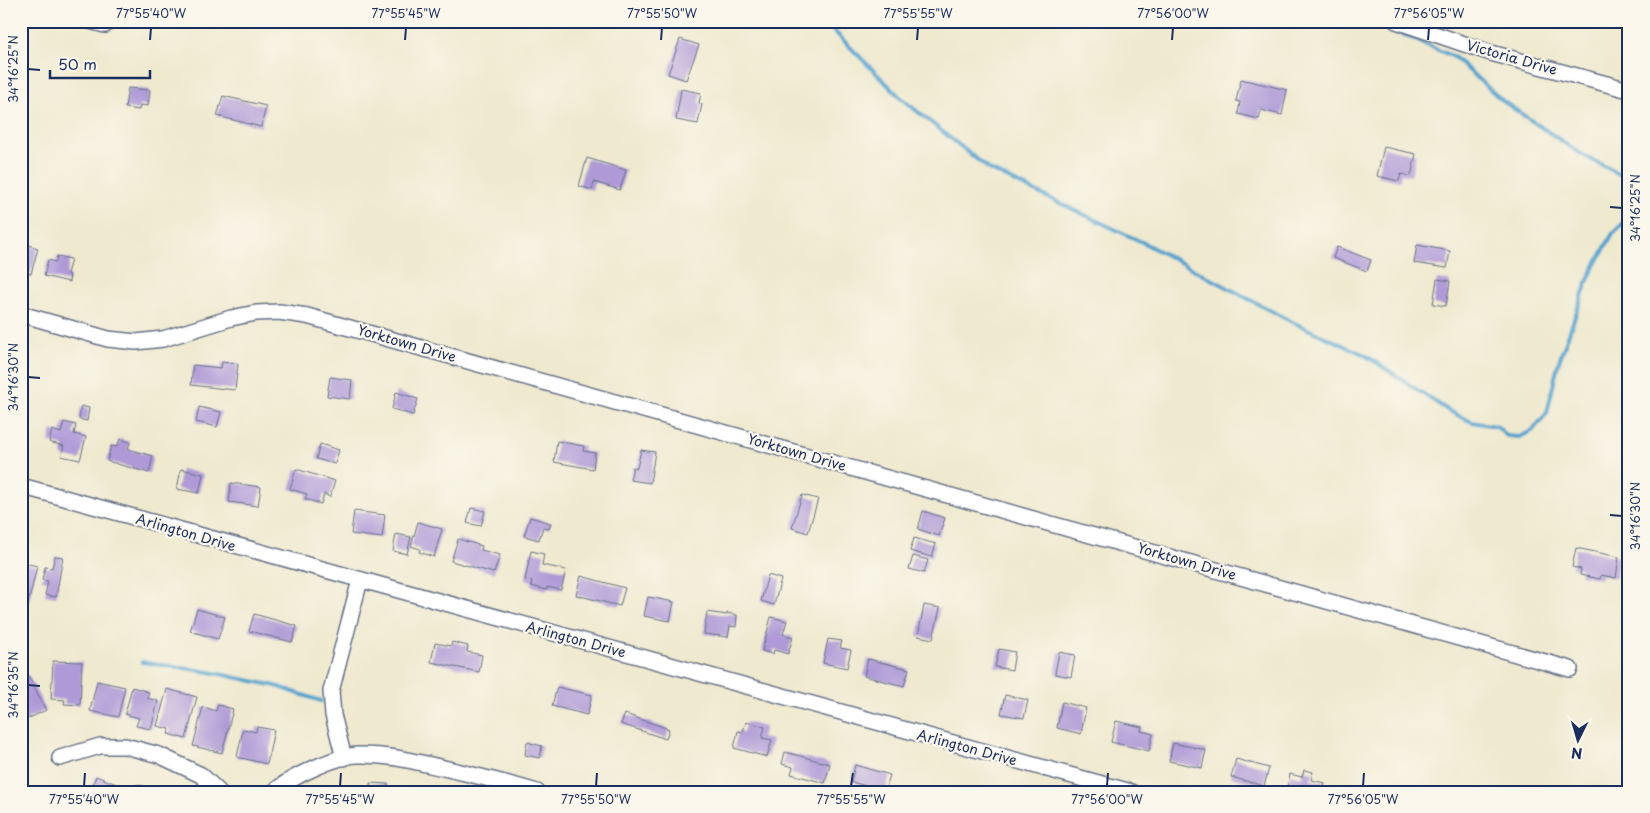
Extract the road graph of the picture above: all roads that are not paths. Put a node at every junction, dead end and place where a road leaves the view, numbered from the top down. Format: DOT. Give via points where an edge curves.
graph roads {
  1 [pos="1396,21"];
  2 [pos="1629,90"];
  3 [pos="21,314"];
  4 [pos="21,486"];
  5 [pos="360,580"];
  6 [pos="1570,669"];
  7 [pos="60,758"];
  8 [pos="344,758"];
  9 [pos="219,792"];
  10 [pos="274,792"];
  11 [pos="537,792"];
  12 [pos="1131,792"];
  1 -- 2 [label="street, Victoria Drive" via="1491,52"];
  3 -- 6 [label="street, Yorktown Drive" via="108,339 136,342 162,339 256,313 307,316"];
  4 -- 5 [label="street, Arlington Drive"];
  5 -- 8 [label="street" via="331,691 333,716"];
  5 -- 12 [label="street, Arlington Drive"];
  7 -- 9 [label="street" via="100,746 125,746 159,755 201,775"];
  8 -- 10 [label="street" via="322,764 281,785"];
  8 -- 11 [label="street" via="389,755"];
}
